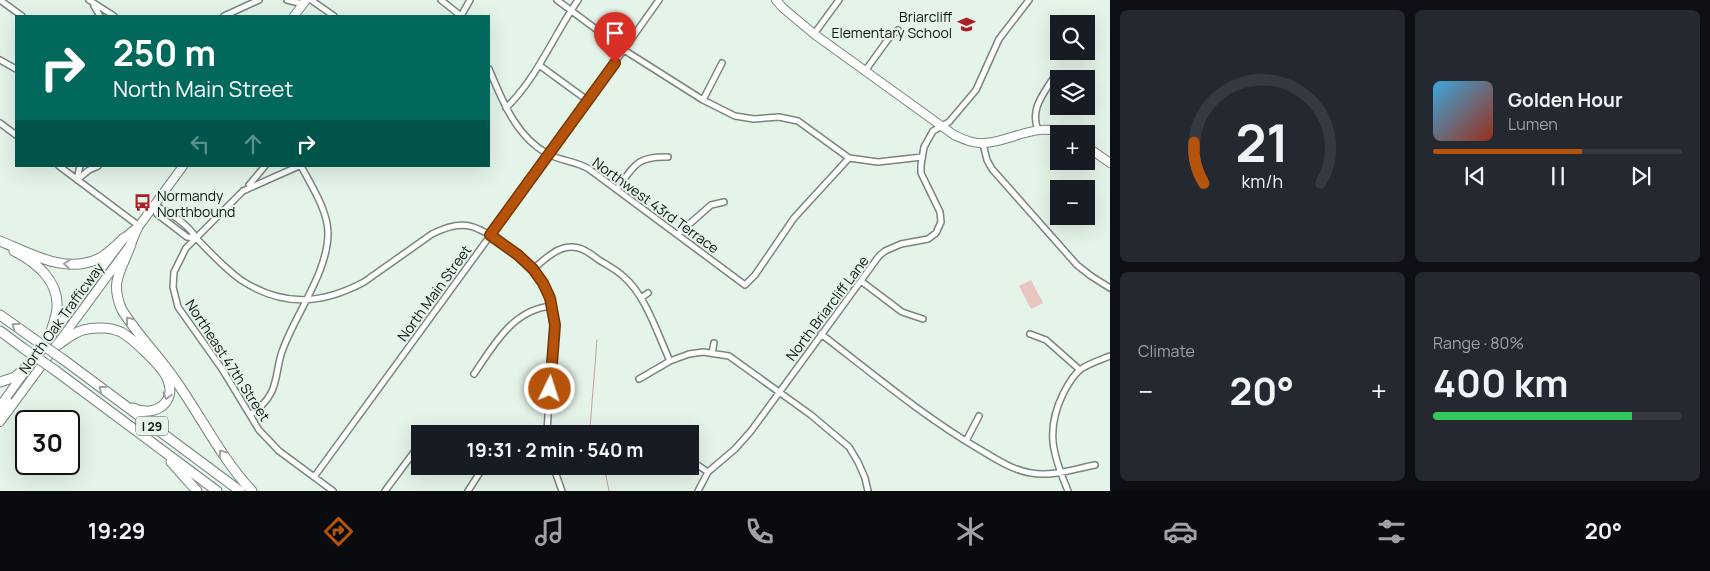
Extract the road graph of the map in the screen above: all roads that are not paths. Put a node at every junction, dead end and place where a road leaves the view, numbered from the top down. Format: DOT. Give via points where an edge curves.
graph roads {
  1 [pos="0,0"];
  2 [pos="286,0"];
  3 [pos="311,0"];
  4 [pos="440,0"];
  5 [pos="470,0"];
  6 [pos="557,0"];
  7 [pos="578,0"];
  8 [pos="659,0"];
  9 [pos="776,0"];
  10 [pos="839,0"];
  11 [pos="1029,0"];
  12 [pos="90,1"];
  13 [pos="255,1"];
  14 [pos="305,2"];
  15 [pos="571,10"];
  16 [pos="21,15"];
  17 [pos="99,15"];
  18 [pos="112,15"];
  19 [pos="226,15"];
  20 [pos="295,15"];
  21 [pos="333,15"];
  22 [pos="460,15"];
  23 [pos="462,15"];
  24 [pos="898,30"];
  25 [pos="814,34"];
  26 [pos="624,50"];
  27 [pos="0,60"];
  28 [pos="722,63"];
  29 [pos="539,65"];
  30 [pos="15,68"];
  31 [pos="490,71"];
  32 [pos="865,71"];
  33 [pos="1050,83"];
  34 [pos="587,100"];
  35 [pos="703,100"];
  36 [pos="506,108"];
  37 [pos="0,123"];
  38 [pos="942,126"];
  39 [pos="1038,130"];
  40 [pos="1050,131"];
  41 [pos="15,134"];
  42 [pos="983,144"];
  43 [pos="1095,152"];
  44 [pos="549,155"];
  45 [pos="668,157"];
  46 [pos="922,157"];
  47 [pos="849,158"];
  48 [pos="1110,163"];
  49 [pos="60,167"];
  50 [pos="80,167"];
  51 [pos="96,167"];
  52 [pos="182,167"];
  53 [pos="264,167"];
  54 [pos="298,167"];
  55 [pos="301,167"];
  56 [pos="87,172"];
  57 [pos="259,174"];
  58 [pos="77,180"];
  59 [pos="264,181"];
  60 [pos="248,188"];
  61 [pos="617,189"];
  62 [pos="724,202"];
  63 [pos="154,206"];
  64 [pos="139,226"];
  65 [pos="678,234"];
  66 [pos="490,235"];
  67 [pos="196,238"];
  68 [pos="0,240"];
  69 [pos="128,241"];
  70 [pos="0,245"];
  71 [pos="533,269"];
  72 [pos="861,281"];
  73 [pos="1110,288"];
  74 [pos="309,292"];
  75 [pos="648,293"];
  76 [pos="641,298"];
  77 [pos="314,300"];
  78 [pos="298,301"];
  79 [pos="305,301"];
  80 [pos="552,306"];
  81 [pos="302,307"];
  82 [pos="0,316"];
  83 [pos="923,319"];
  84 [pos="0,331"];
  85 [pos="821,334"];
  86 [pos="1030,334"];
  87 [pos="53,343"];
  88 [pos="714,343"];
  89 [pos="712,353"];
  90 [pos="1110,356"];
  91 [pos="670,360"];
  92 [pos="31,363"];
  93 [pos="1080,370"];
  94 [pos="474,374"];
  95 [pos="19,378"];
  96 [pos="639,379"];
  97 [pos="0,382"];
  98 [pos="779,392"];
  99 [pos="119,402"];
  100 [pos="0,406"];
  101 [pos="0,413"];
  102 [pos="250,415"];
  103 [pos="979,416"];
  104 [pos="0,422"];
  105 [pos="548,425"];
  106 [pos="966,441"];
  107 [pos="160,449"];
  108 [pos="411,456"];
  109 [pos="1095,465"];
  110 [pos="699,466"];
  111 [pos="708,472"];
  112 [pos="1060,472"];
  113 [pos="478,475"];
  114 [pos="556,475"];
  115 [pos="314,477"];
  116 [pos="197,491"];
  117 [pos="217,491"];
  118 [pos="240,491"];
  119 [pos="252,491"];
  120 [pos="334,491"];
  121 [pos="385,491"];
  122 [pos="468,491"];
  123 [pos="562,491"];
  124 [pos="698,491"];
  125 [pos="868,491"];
  126 [pos="1068,491"];
  1 -- 16 [label="street"];
  2 -- 14 [label="street"];
  3 -- 21 [label="street"];
  4 -- 22 [label="street"];
  5 -- 23 [label="street"];
  6 -- 15 [label="street"];
  7 -- 15 [label="street"];
  8 -- 26 [label="street, North Main Street"];
  9 -- 25 [label="main road"];
  10 -- 25 [label="street"];
  11 -- 38 [label="street, North Briarcliff Lane" via="1000,39 976,90"];
  12 -- 17 [label="street"];
  12 -- 18 [label="street"];
  13 -- 19 [label="street"];
  14 -- 20 [label="main road"];
  15 -- 26 [label="street"];
  15 -- 29 [label="street"];
  24 -- 32 [label="street"];
  25 -- 32 [label="main road"];
  26 -- 34 [label="street, North Main Street"];
  26 -- 35 [label="street"];
  27 -- 30 [label="street"];
  28 -- 35 [label="street"];
  29 -- 34 [label="street"];
  29 -- 36 [label="street"];
  31 -- 36 [label="street"];
  32 -- 38 [label="main road"];
  33 -- 39 [label="street" via="1036,105"];
  34 -- 44 [label="street, North Main Street"];
  35 -- 47 [label="street" via="735,116 798,121"];
  36 -- 44 [label="street" via="524,135"];
  37 -- 41 [label="street"];
  38 -- 42 [label="main road" via="954,135"];
  38 -- 46 [label="street, North Briarcliff Lane" via="933,131"];
  39 -- 40 [label="main road"];
  39 -- 42 [label="main road"];
  42 -- 73 [label="street" via="992,169 1077,265"];
  43 -- 48 [label="main road"];
  44 -- 61 [label="street, Northwest 43rd Terrace" via="583,165"];
  44 -- 66 [label="street, North Main Street"];
  45 -- 61 [label="street" via="638,162"];
  46 -- 47 [label="street" via="878,162"];
  46 -- 72 [label="street, North Briarcliff Lane" via="922,177 940,212 941,222 936,233 928,239 885,250"];
  47 -- 65 [label="street, Northwest 43rd Terrace" via="794,218 745,285"];
  49 -- 58 [label="street"];
  50 -- 56 [label="street"];
  50 -- 58 [label="street"];
  51 -- 56 [label="street"];
  52 -- 63 [label="main road, North Oak Trafficway"];
  53 -- 57 [label="street"];
  54 -- 59 [label="street"];
  55 -- 74 [label="street" via="320,200 328,230 325,258"];
  56 -- 58 [label="street"];
  57 -- 59 [label="street"];
  57 -- 60 [label="street"];
  58 -- 64 [label="street"];
  59 -- 60 [label="street"];
  60 -- 67 [label="street, Northeast 47th Street"];
  61 -- 65 [label="street, Northwest 43rd Terrace"];
  62 -- 65 [label="street" via="711,205"];
  63 -- 64 [label="main road, North Oak Trafficway"];
  63 -- 67 [label="street" via="157,214 187,237"];
  64 -- 69 [label="main road, North Oak Trafficway"];
  66 -- 71 [label="street"];
  66 -- 77 [label="street" via="471,226 444,228 364,282"];
  66 -- 115 [label="street, North Main Street"];
  67 -- 78 [label="street" via="240,280 269,294"];
  67 -- 102 [label="street, Northeast 47th Street" via="186,248 174,272 173,287 178,308"];
  69 -- 68 [label="highway, one-way" via="101,258 70,265 55,263"];
  69 -- 87 [label="main road, North Oak Trafficway"];
  119 -- 69 [label="highway, one-way" via="238,476 177,383 122,310 116,283"];
  70 -- 87 [label="highway" via="39,268 53,286 57,309"];
  71 -- 76 [label="street" via="556,251 566,247 580,248 624,277"];
  71 -- 80 [label="street" via="547,290"];
  72 -- 83 [label="street" via="902,312"];
  72 -- 85 [label="street, North Briarcliff Lane"];
  74 -- 77 [label="street"];
  74 -- 79 [label="street"];
  75 -- 76 [label="street"];
  76 -- 91 [label="street"];
  77 -- 79 [label="street"];
  78 -- 79 [label="street"];
  78 -- 81 [label="street"];
  79 -- 81 [label="street"];
  80 -- 94 [label="street" via="519,317"];
  80 -- 105 [label="street" via="555,325"];
  81 -- 102 [label="street" via="282,351 272,392"];
  99 -- 82 [label="highway, I 29, one-way, bridge"];
  84 -- 107 [label="highway, I 29, bridge"];
  85 -- 98 [label="street, North Briarcliff Lane"];
  85 -- 106 [label="street"];
  86 -- 93 [label="street" via="1046,340"];
  87 -- 92 [label="main road, North Oak Trafficway"];
  87 -- 99 [label="highway, one-way" via="81,331 111,329 121,332 142,349 167,379 166,402 154,412"];
  87 -- 104 [label="main road, North Oak Trafficway"];
  88 -- 89 [label="street"];
  89 -- 91 [label="street" via="689,354"];
  89 -- 98 [label="street" via="729,356"];
  90 -- 93 [label="street"];
  91 -- 96 [label="street"];
  92 -- 95 [label="main road, North Oak Trafficway"];
  92 -- 97 [label="highway" via="15,377"];
  93 -- 112 [label="street" via="1068,384 1054,420 1054,450"];
  95 -- 100 [label="main road, North Oak Trafficway"];
  95 -- 101 [label="main road" via="16,391"];
  98 -- 111 [label="street, North Briarcliff Lane" via="744,440"];
  98 -- 125 [label="street" via="849,447"];
  99 -- 118 [label="highway, I 29"];
  102 -- 115 [label="street, Northeast 47th Street" via="271,444"];
  103 -- 106 [label="street"];
  106 -- 112 [label="street" via="1015,469 1038,474"];
  107 -- 116 [label="highway"];
  107 -- 117 [label="highway, I 29"];
  108 -- 121 [label="street"];
  109 -- 112 [label="street"];
  110 -- 111 [label="street"];
  111 -- 124 [label="street, North Briarcliff Lane"];
  112 -- 126 [label="street"];
  113 -- 122 [label="street"];
  114 -- 123 [label="street"];
  115 -- 120 [label="street, Northeast 47th Street"];
}
